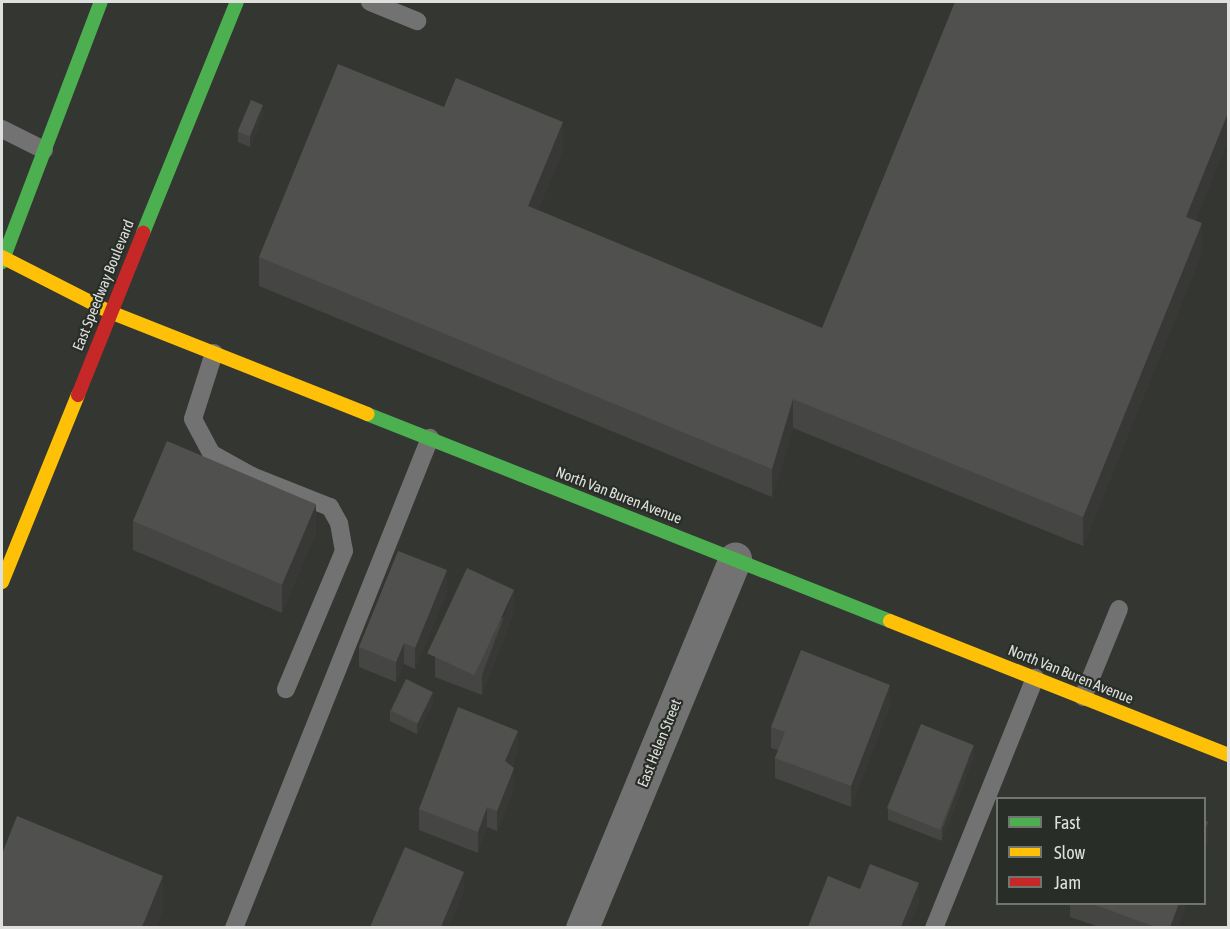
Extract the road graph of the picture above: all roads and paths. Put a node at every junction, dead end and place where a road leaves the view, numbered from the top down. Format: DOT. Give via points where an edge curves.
graph roads {
  1 [pos="101,2"];
  2 [pos="237,2"];
  3 [pos="370,2"];
  4 [pos="417,21"];
  5 [pos="2,129"];
  6 [pos="44,150"];
  7 [pos="2,259"];
  8 [pos="110,312"];
  9 [pos="214,353"];
  10 [pos="430,438"];
  11 [pos="735,558"];
  12 [pos="2,582"];
  13 [pos="1119,609"];
  14 [pos="1035,678"];
  15 [pos="286,689"];
  16 [pos="1083,697"];
  17 [pos="1228,755"];
  18 [pos="234,927"];
  19 [pos="582,927"];
  20 [pos="934,927"];
  1 -- 6 [label="street"];
  2 -- 8 [label="street, East Speedway Boulevard"];
  3 -- 4 [label="lane"];
  5 -- 6 [label="lane"];
  6 -- 7 [label="street"];
  7 -- 8 [label="street, North Van Buren Avenue"];
  8 -- 9 [label="street, North Van Buren Avenue"];
  8 -- 12 [label="street, East Speedway Boulevard"];
  9 -- 10 [label="street, North Van Buren Avenue"];
  9 -- 15 [label="lane" via="193,419 212,454 252,476 330,507 339,523 344,551"];
  10 -- 11 [label="street, North Van Buren Avenue"];
  10 -- 18 [label="lane"];
  11 -- 14 [label="street, North Van Buren Avenue"];
  11 -- 19 [label="street, East Helen Street"];
  13 -- 16 [label="lane"];
  14 -- 16 [label="street, North Van Buren Avenue"];
  14 -- 20 [label="lane"];
  16 -- 17 [label="street, North Van Buren Avenue"];
}
